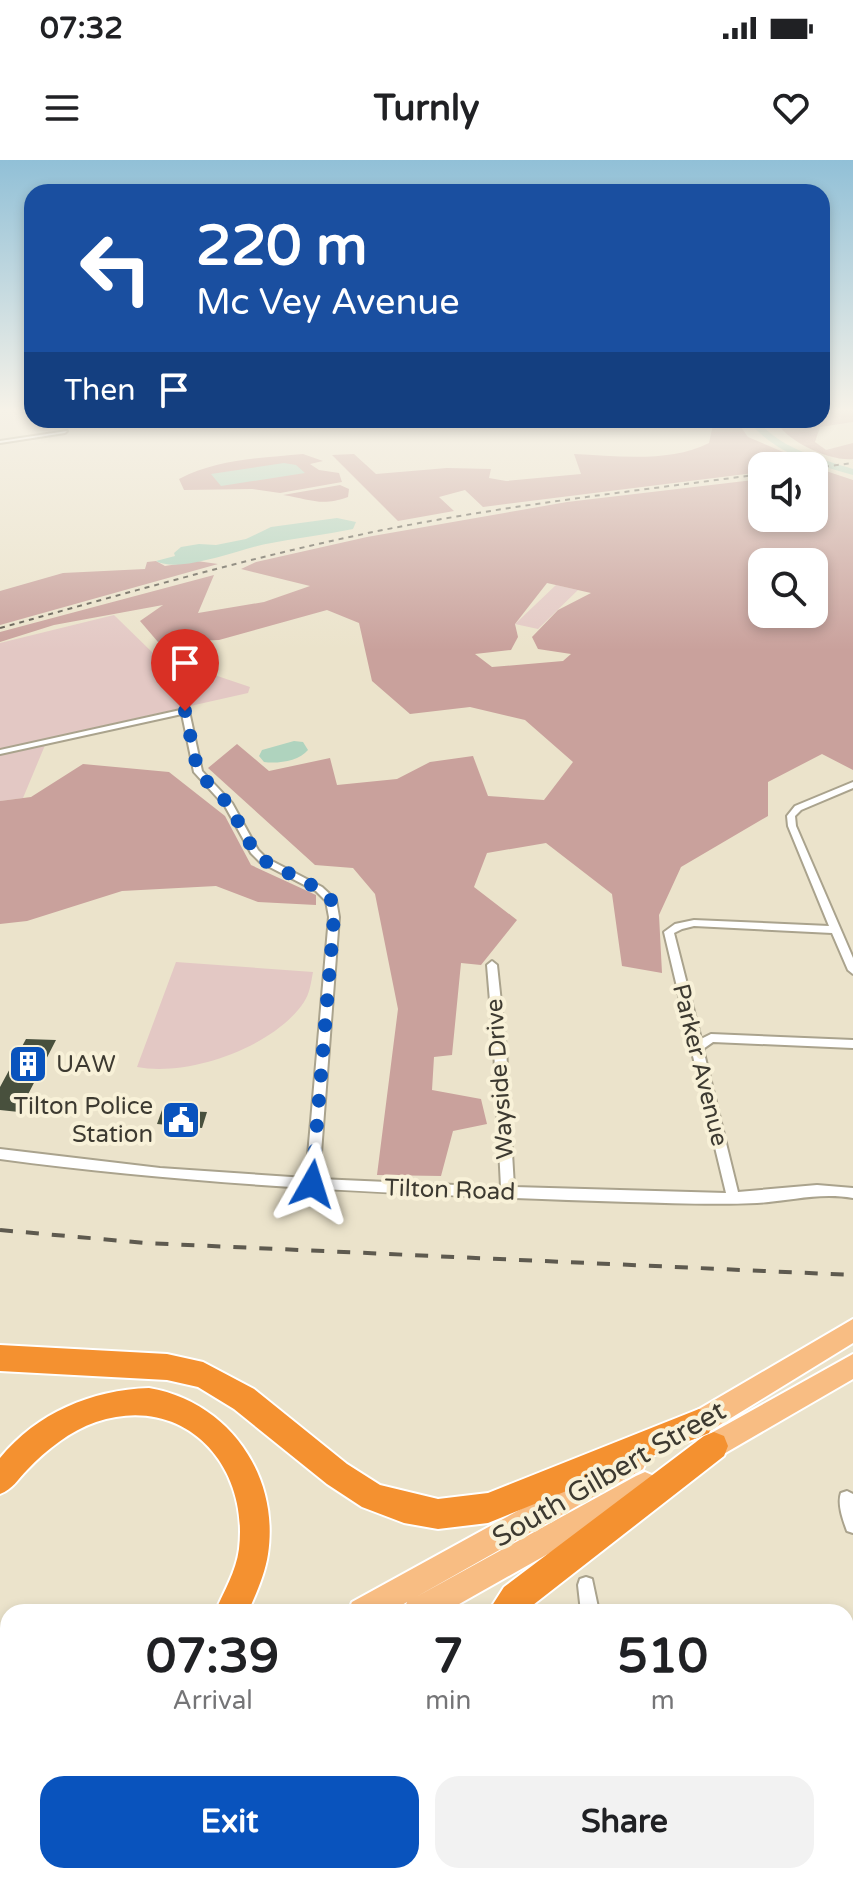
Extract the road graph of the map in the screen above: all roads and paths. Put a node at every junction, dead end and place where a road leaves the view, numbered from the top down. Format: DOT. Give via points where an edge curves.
graph roads {
  1 [pos="0,752"];
  2 [pos="853,785"];
  3 [pos="837,930"];
  4 [pos="492,965"];
  5 [pos="853,970"];
  6 [pos="853,1044"];
  7 [pos="695,1049"];
  8 [pos="0,1154"];
  9 [pos="312,1184"];
  10 [pos="508,1192"];
  11 [pos="853,1193"];
  12 [pos="733,1197"];
  13 [pos="853,1330"];
  14 [pos="0,1358"];
  15 [pos="853,1366"];
  16 [pos="706,1434"];
  17 [pos="0,1480"];
  18 [pos="847,1499"];
  19 [pos="853,1525"];
  20 [pos="586,1585"];
  21 [pos="234,1604"];
  22 [pos="377,1604"];
  23 [pos="430,1604"];
  24 [pos="510,1604"];
  25 [pos="589,1604"];
  1 -- 9 [label="street" via="185,711 198,772 229,805 254,851 331,900 334,917"];
  2 -- 3 [label="street" via="798,808 791,816"];
  3 -- 5 [label="street"];
  3 -- 7 [label="street, Parker Avenue" via="694,923 669,932"];
  4 -- 10 [label="street, Wayside Drive"];
  6 -- 7 [label="street" via="711,1038"];
  7 -- 12 [label="street, Parker Avenue"];
  8 -- 9 [label="street, Tilton Road"];
  9 -- 10 [label="street, Tilton Road"];
  10 -- 12 [label="street, Tilton Road"];
  11 -- 12 [label="street, Tilton Road" via="837,1189"];
  13 -- 16 [label="main road, South Gilbert Street"];
  14 -- 16 [label="highway" via="167,1367 203,1375 244,1399 372,1497 438,1514 488,1508"];
  15 -- 16 [label="main road, South Gilbert Street"];
  16 -- 22 [label="main road, South Gilbert Street"];
  16 -- 23 [label="main road, South Gilbert Street"];
  16 -- 24 [label="highway"];
  17 -- 21 [label="highway" via="51,1428 93,1409 135,1401 176,1406 212,1428 237,1460 251,1497 255,1546"];
  18 -- 19 [label="street"];
  20 -- 25 [label="street"];
}
